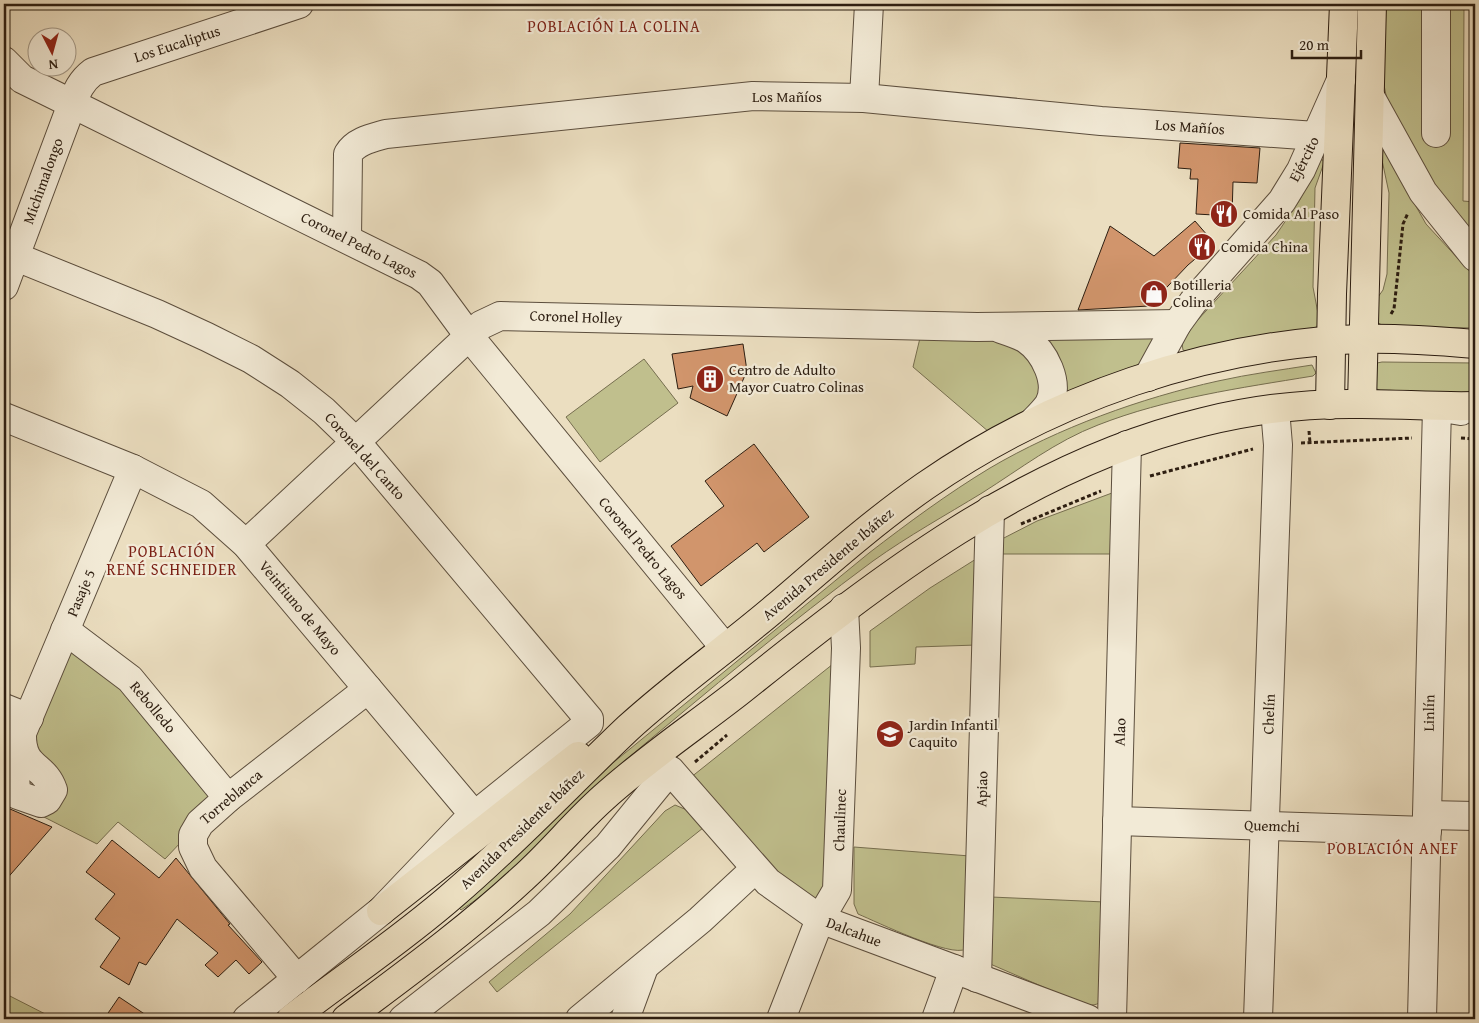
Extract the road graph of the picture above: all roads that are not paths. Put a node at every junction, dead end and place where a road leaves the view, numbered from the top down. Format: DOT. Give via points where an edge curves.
graph roads {
  1 [pos="299,4"];
  2 [pos="869,4"];
  3 [pos="1344,4"];
  4 [pos="1372,4"];
  5 [pos="1436,4"];
  6 [pos="4,63"];
  7 [pos="1342,78"];
  8 [pos="864,98"];
  9 [pos="1371,98"];
  10 [pos="72,104"];
  11 [pos="1436,133"];
  12 [pos="1316,136"];
  13 [pos="347,238"];
  14 [pos="9,255"];
  15 [pos="1475,256"];
  16 [pos="4,286"];
  17 [pos="1177,324"];
  18 [pos="995,327"];
  19 [pos="469,336"];
  20 [pos="1364,339"];
  21 [pos="1331,341"];
  22 [pos="1475,344"];
  23 [pos="1148,377"];
  24 [pos="1362,404"];
  25 [pos="1330,405"];
  26 [pos="1475,406"];
  27 [pos="1437,407"];
  28 [pos="1275,409"];
  29 [pos="1475,414"];
  30 [pos="4,417"];
  31 [pos="1034,421"];
  32 [pos="357,443"];
  33 [pos="1127,446"];
  34 [pos="133,469"];
  35 [pos="990,510"];
  36 [pos="246,544"];
  37 [pos="844,608"];
  38 [pos="65,630"];
  39 [pos="725,648"];
  40 [pos="368,688"];
  41 [pos="4,708"];
  42 [pos="29,718"];
  43 [pos="703,719"];
  44 [pos="634,723"];
  45 [pos="22,746"];
  46 [pos="670,770"];
  47 [pos="228,798"];
  48 [pos="474,815"];
  49 [pos="1475,816"];
  50 [pos="1117,821"];
  51 [pos="1427,823"];
  52 [pos="1265,826"];
  53 [pos="755,869"];
  54 [pos="381,911"];
  55 [pos="820,919"];
  56 [pos="644,968"];
  57 [pos="966,974"];
  58 [pos="297,979"];
  59 [pos="247,1019"];
  60 [pos="291,1019"];
  61 [pos="346,1019"];
  62 [pos="403,1019"];
  63 [pos="580,1019"];
  64 [pos="625,1019"];
  65 [pos="781,1019"];
  66 [pos="936,1019"];
  67 [pos="1088,1019"];
  68 [pos="1112,1019"];
  69 [pos="1258,1019"];
  70 [pos="1422,1019"];
  1 -- 10 [label="street, Los Eucaliptus" via="93,72 80,84"];
  2 -- 8 [label="street"];
  3 -- 7 [label="main road, Ejército"];
  4 -- 9 [label="main road"];
  5 -- 11 [label="street"];
  6 -- 10 [label="street, Coronel Pedro Lagos" via="22,79"];
  7 -- 12 [label="street, Ejército"];
  7 -- 21 [label="main road, Ejército"];
  8 -- 12 [label="street, Los Mañíos" via="1101,121"];
  8 -- 13 [label="street, Los Mañíos" via="754,96 372,138 352,147 348,154"];
  9 -- 15 [label="street" via="1423,192"];
  9 -- 20 [label="main road"];
  10 -- 13 [label="street, Coronel Pedro Lagos"];
  10 -- 14 [label="street, Michimalongo"];
  12 -- 17 [label="street, Ejército" via="1282,201"];
  13 -- 19 [label="street, Coronel Pedro Lagos" via="430,283"];
  14 -- 16 [label="street, Michimalongo"];
  14 -- 32 [label="street, Coronel del Canto" via="157,314 251,359 290,384"];
  17 -- 18 [label="street, Coronel Holley"];
  17 -- 23 [label="street, Ejército"];
  18 -- 19 [label="street, Coronel Holley" via="516,315 490,320"];
  18 -- 31 [label="street, Coronel Holley" via="1027,340 1041,354 1051,373 1054,390 1049,403"];
  19 -- 32 [label="street, Coronel Holley"];
  19 -- 39 [label="street, Coronel Pedro Lagos"];
  20 -- 21 [label="main road, Avenida Presidente Ibáñez"];
  20 -- 22 [label="main road, Avenida Presidente Ibáñez"];
  20 -- 24 [label="main road"];
  21 -- 23 [label="main road, Avenida Presidente Ibáñez" via="1250,352"];
  21 -- 25 [label="main road, Ejército"];
  23 -- 31 [label="main road, Avenida Presidente Ibáñez"];
  24 -- 25 [label="main road"];
  24 -- 27 [label="main road"];
  25 -- 28 [label="main road"];
  26 -- 27 [label="main road"];
  27 -- 29 [label="street"];
  27 -- 51 [label="street, Linlín"];
  28 -- 33 [label="main road" via="1204,422"];
  28 -- 52 [label="street, Chelín" via="1278,445"];
  30 -- 34 [label="street, Veintiuno de Mayo"];
  31 -- 39 [label="main road, Avenida Presidente Ibáñez" via="927,485 877,521"];
  32 -- 36 [label="street, Coronel Holley"];
  32 -- 48 [label="street, Coronel del Canto" via="590,721"];
  33 -- 35 [label="main road" via="1052,477"];
  33 -- 50 [label="street, Alao"];
  34 -- 36 [label="street, Veintiuno de Mayo" via="201,504"];
  34 -- 38 [label="street, Pasaje 5"];
  35 -- 37 [label="main road" via="914,558"];
  35 -- 57 [label="street, Apiao"];
  36 -- 40 [label="street, Veintiuno de Mayo"];
  37 -- 43 [label="main road"];
  37 -- 55 [label="street, Chaulinec" via="846,648 838,878 834,895"];
  38 -- 42 [label="street, Pasaje 5"];
  38 -- 47 [label="street, Rebolledo" via="130,678"];
  39 -- 44 [label="main road, Avenida Presidente Ibáñez"];
  40 -- 47 [label="street, Torreblanca"];
  40 -- 48 [label="street, Veintiuno de Mayo"];
  41 -- 42 [label="street"];
  42 -- 45 [label="street, Pasaje 5" via="22,733"];
  43 -- 46 [label="main road"];
  43 -- 61 [label="main road" via="633,771 511,889"];
  44 -- 54 [label="main road" via="554,772"];
  44 -- 60 [label="main road, Avenida Presidente Ibáñez" via="452,896"];
  46 -- 53 [label="street, Dalcahue"];
  46 -- 62 [label="street" via="608,846 539,913"];
  47 -- 58 [label="street, Torreblanca" via="196,828 193,847 196,858"];
  48 -- 54 [label="street"];
  49 -- 51 [label="street, Quemchi"];
  50 -- 52 [label="street, Quemchi"];
  50 -- 68 [label="street, Alao"];
  51 -- 52 [label="street, Quemchi"];
  51 -- 70 [label="street, Linlín"];
  52 -- 69 [label="street, Chelín"];
  53 -- 55 [label="street, Dalcahue"];
  53 -- 56 [label="street"];
  54 -- 58 [label="street"];
  55 -- 57 [label="street, Dalcahue"];
  55 -- 65 [label="street, Chaulinec"];
  56 -- 63 [label="street"];
  56 -- 64 [label="street"];
  57 -- 66 [label="street, Apiao"];
  57 -- 67 [label="street, Dalcahue"];
  58 -- 59 [label="street"];
}
